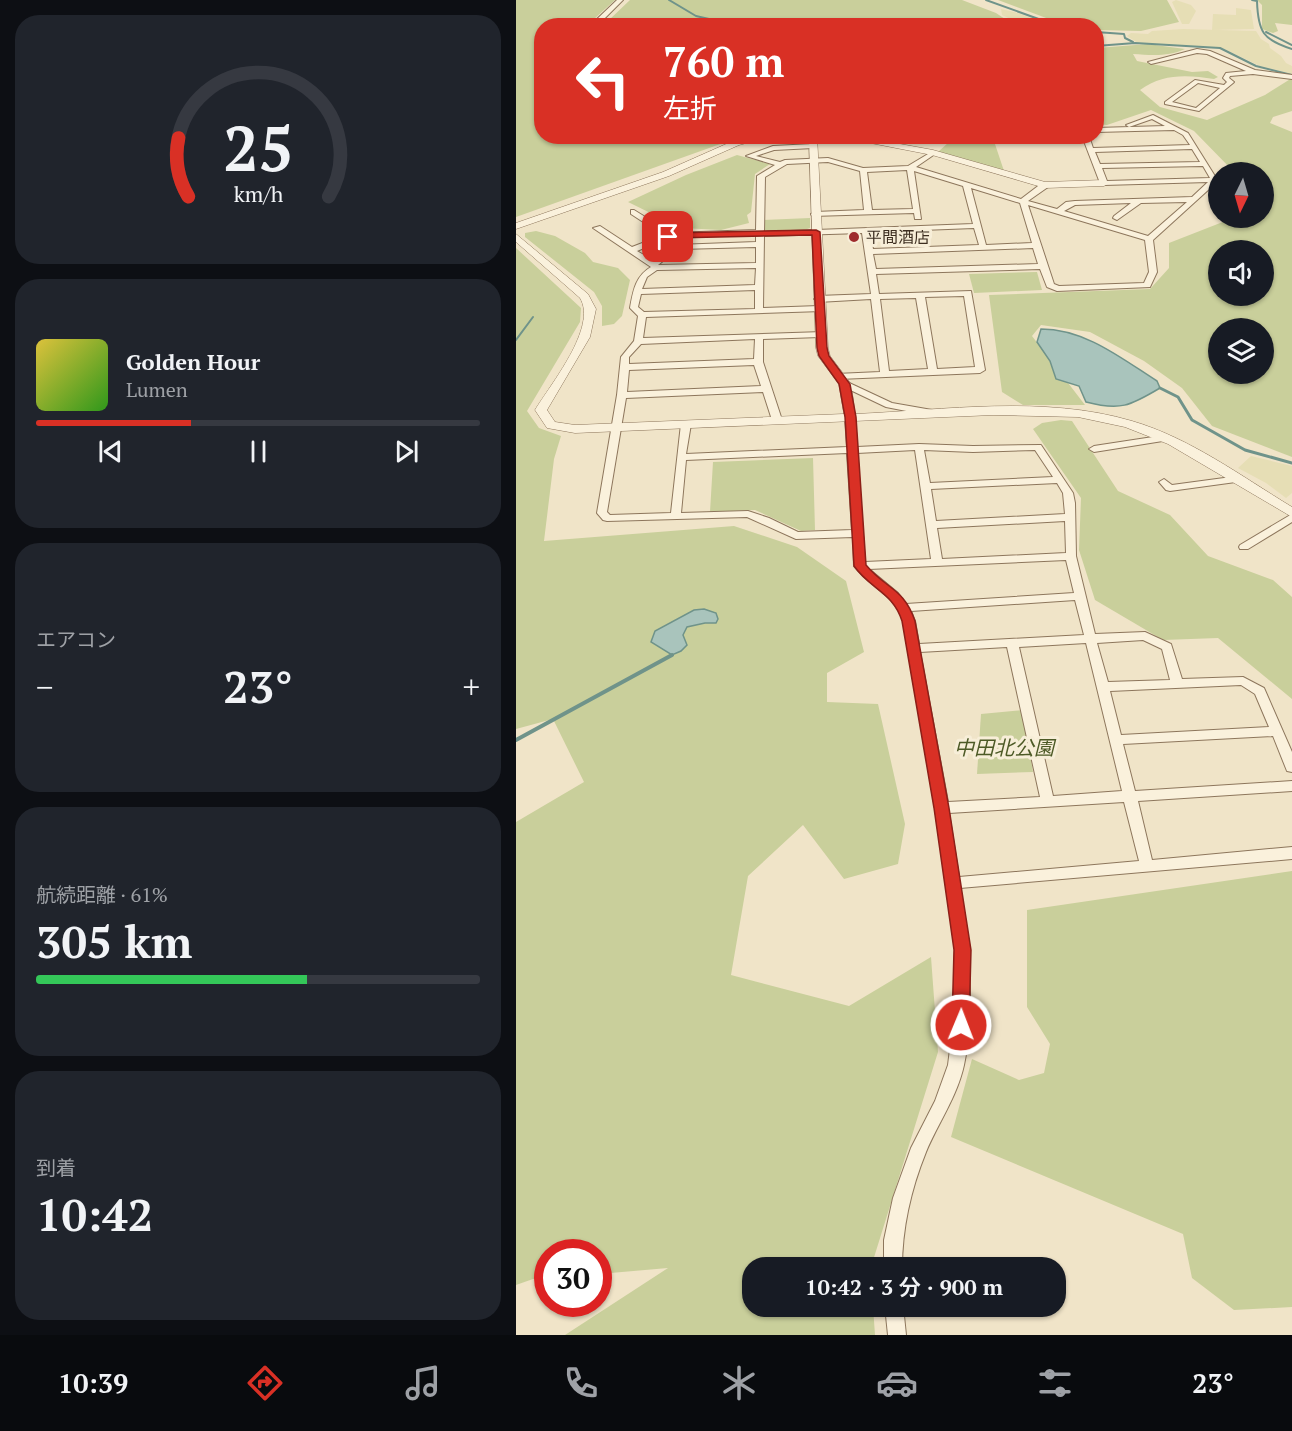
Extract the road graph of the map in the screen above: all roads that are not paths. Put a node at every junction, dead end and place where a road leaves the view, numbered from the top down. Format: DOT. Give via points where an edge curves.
graph roads {
  1 [pos="620,0"];
  2 [pos="600,18"];
  3 [pos="1152,62"];
  4 [pos="1254,72"];
  5 [pos="1292,77"];
  6 [pos="1226,87"];
  7 [pos="1104,130"];
  8 [pos="734,144"];
  9 [pos="796,144"];
  10 [pos="813,144"];
  11 [pos="883,144"];
  12 [pos="1088,144"];
  13 [pos="1194,147"];
  14 [pos="1090,150"];
  15 [pos="933,153"];
  16 [pos="850,154"];
  17 [pos="885,159"];
  18 [pos="812,161"];
  19 [pos="779,164"];
  20 [pos="841,164"];
  21 [pos="1205,164"];
  22 [pos="1097,166"];
  23 [pos="910,168"];
  24 [pos="888,169"];
  25 [pos="1208,169"];
  26 [pos="863,170"];
  27 [pos="1208,180"];
  28 [pos="1104,183"];
  29 [pos="966,185"];
  30 [pos="1045,185"];
  31 [pos="1208,187"];
  32 [pos="1195,199"];
  33 [pos="1023,201"];
  34 [pos="1139,201"];
  35 [pos="917,211"];
  36 [pos="633,212"];
  37 [pos="868,212"];
  38 [pos="1058,212"];
  39 [pos="815,214"];
  40 [pos="1117,218"];
  41 [pos="516,226"];
  42 [pos="977,226"];
  43 [pos="597,228"];
  44 [pos="919,228"];
  45 [pos="866,231"];
  46 [pos="816,232"];
  47 [pos="669,236"];
  48 [pos="516,237"];
  49 [pos="760,237"];
  50 [pos="1149,239"];
  51 [pos="1037,245"];
  52 [pos="982,247"];
  53 [pos="630,251"];
  54 [pos="869,252"];
  55 [pos="759,264"];
  56 [pos="1043,266"];
  57 [pos="654,267"];
  58 [pos="872,272"];
  59 [pos="758,287"];
  60 [pos="637,292"];
  61 [pos="920,295"];
  62 [pos="875,297"];
  63 [pos="818,304"];
  64 [pos="759,311"];
  65 [pos="642,315"];
  66 [pos="820,334"];
  67 [pos="759,337"];
  68 [pos="638,341"];
  69 [pos="758,362"];
  70 [pos="625,367"];
  71 [pos="933,371"];
  72 [pos="885,373"];
  73 [pos="842,380"];
  74 [pos="768,389"];
  75 [pos="622,395"];
  76 [pos="942,414"];
  77 [pos="850,417"];
  78 [pos="777,420"];
  79 [pos="686,424"];
  80 [pos="617,427"];
  81 [pos="1166,438"];
  82 [pos="919,447"];
  83 [pos="851,449"];
  84 [pos="1094,449"];
  85 [pos="681,458"];
  86 [pos="1239,479"];
  87 [pos="1060,480"];
  88 [pos="1164,482"];
  89 [pos="926,486"];
  90 [pos="676,515"];
  91 [pos="1292,515"];
  92 [pos="1070,517"];
  93 [pos="931,525"];
  94 [pos="857,533"];
  95 [pos="1244,547"];
  96 [pos="1071,556"];
  97 [pos="937,562"];
  98 [pos="860,566"];
  99 [pos="1080,596"];
  100 [pos="904,608"];
  101 [pos="1090,640"];
  102 [pos="1012,644"];
  103 [pos="913,648"];
  104 [pos="1177,682"];
  105 [pos="1103,687"];
  106 [pos="1277,731"];
  107 [pos="1117,740"];
  108 [pos="1292,767"];
  109 [pos="1292,786"];
  110 [pos="1131,796"];
  111 [pos="1048,801"];
  112 [pos="942,808"];
  113 [pos="1292,853"];
  114 [pos="1147,866"];
  115 [pos="953,883"];
  116 [pos="893,1257"];
  117 [pos="895,1317"];
  118 [pos="897,1335"];
  1 -- 2 [label="street"];
  3 -- 4 [label="street" via="1208,52"];
  4 -- 5 [label="street"];
  4 -- 6 [label="street" via="1228,74 1226,78 1231,82"];
  6 -- 6 [label="street" via="1197,110 1167,103 1197,81"];
  7 -- 13 [label="street" via="1174,128 1186,134"];
  8 -- 41 [label="street" via="666,174"];
  9 -- 19 [label="street" via="749,156"];
  10 -- 18 [label="street"];
  11 -- 15 [label="street"];
  12 -- 14 [label="street"];
  13 -- 14 [label="street"];
  13 -- 21 [label="street"];
  14 -- 22 [label="street"];
  15 -- 23 [label="street"];
  15 -- 30 [label="street"];
  16 -- 20 [label="street"];
  17 -- 24 [label="street"];
  18 -- 19 [label="street"];
  18 -- 20 [label="street"];
  18 -- 39 [label="street"];
  19 -- 49 [label="street" via="761,176"];
  20 -- 26 [label="street"];
  21 -- 22 [label="street"];
  21 -- 25 [label="street"];
  22 -- 28 [label="street"];
  23 -- 24 [label="street"];
  23 -- 29 [label="street"];
  23 -- 35 [label="street"];
  24 -- 26 [label="street"];
  26 -- 37 [label="street"];
  27 -- 28 [label="street"];
  28 -- 30 [label="street"];
  29 -- 33 [label="street"];
  29 -- 42 [label="street"];
  30 -- 33 [label="street"];
  31 -- 32 [label="street"];
  32 -- 34 [label="street"];
  32 -- 50 [label="street"];
  33 -- 38 [label="street"];
  33 -- 51 [label="street"];
  34 -- 38 [label="street" via="1075,203"];
  34 -- 40 [label="street"];
  35 -- 37 [label="street"];
  35 -- 44 [label="street"];
  36 -- 47 [label="street"];
  37 -- 39 [label="street"];
  38 -- 50 [label="street"];
  39 -- 46 [label="street"];
  42 -- 44 [label="street"];
  42 -- 52 [label="street"];
  43 -- 53 [label="street"];
  44 -- 45 [label="street"];
  45 -- 46 [label="street"];
  45 -- 54 [label="street"];
  46 -- 49 [label="street"];
  46 -- 63 [label="street"];
  47 -- 49 [label="street"];
  47 -- 53 [label="street"];
  48 -- 80 [label="street" via="590,306 585,333 542,414 551,425 561,428"];
  49 -- 55 [label="street"];
  49 -- 57 [label="street" via="679,247"];
  50 -- 56 [label="street" via="1153,272 1147,285 1057,289 1050,285"];
  51 -- 52 [label="street"];
  51 -- 56 [label="street"];
  52 -- 54 [label="street"];
  53 -- 57 [label="street"];
  54 -- 58 [label="street"];
  55 -- 57 [label="street"];
  55 -- 59 [label="street"];
  56 -- 58 [label="street"];
  57 -- 60 [label="street" via="638,284"];
  58 -- 62 [label="street"];
  59 -- 60 [label="street"];
  59 -- 64 [label="street"];
  60 -- 65 [label="street" via="633,308"];
  61 -- 62 [label="street"];
  61 -- 71 [label="street"];
  61 -- 71 [label="street" via="968,293 980,370"];
  62 -- 63 [label="street"];
  62 -- 72 [label="street"];
  63 -- 64 [label="street"];
  63 -- 66 [label="street"];
  64 -- 65 [label="street"];
  65 -- 68 [label="street"];
  66 -- 67 [label="street"];
  66 -- 73 [label="street" via="824,356"];
  67 -- 68 [label="street"];
  67 -- 69 [label="street"];
  68 -- 70 [label="street" via="625,357"];
  69 -- 70 [label="street"];
  69 -- 74 [label="street"];
  70 -- 75 [label="street"];
  71 -- 72 [label="street"];
  72 -- 73 [label="street"];
  73 -- 76 [label="street" via="889,405"];
  73 -- 77 [label="street"];
  74 -- 75 [label="street"];
  74 -- 78 [label="street"];
  75 -- 80 [label="street"];
  76 -- 77 [label="street"];
  76 -- 81 [label="street" via="1075,413 1128,423"];
  77 -- 78 [label="street"];
  77 -- 83 [label="street"];
  78 -- 79 [label="street"];
  79 -- 80 [label="street"];
  79 -- 85 [label="street"];
  80 -- 90 [label="street" via="602,513 607,518"];
  81 -- 84 [label="street"];
  81 -- 86 [label="street"];
  82 -- 83 [label="street"];
  82 -- 87 [label="street" via="1038,447"];
  82 -- 89 [label="street"];
  83 -- 85 [label="street"];
  83 -- 94 [label="street"];
  85 -- 90 [label="street"];
  86 -- 88 [label="street" via="1170,488"];
  86 -- 91 [label="street"];
  87 -- 89 [label="street"];
  87 -- 92 [label="street" via="1068,493"];
  89 -- 93 [label="street"];
  90 -- 94 [label="street" via="748,514 796,536"];
  91 -- 95 [label="street"];
  92 -- 93 [label="street"];
  92 -- 96 [label="street"];
  93 -- 97 [label="street"];
  94 -- 98 [label="street"];
  96 -- 97 [label="street"];
  96 -- 99 [label="street"];
  97 -- 98 [label="street"];
  98 -- 100 [label="street" via="895,595"];
  99 -- 100 [label="street"];
  99 -- 101 [label="street"];
  100 -- 103 [label="street"];
  101 -- 102 [label="street"];
  101 -- 104 [label="street" via="1145,636 1167,647"];
  101 -- 105 [label="street"];
  102 -- 103 [label="street"];
  102 -- 111 [label="street"];
  103 -- 112 [label="street"];
  104 -- 105 [label="street"];
  104 -- 106 [label="street" via="1243,681 1260,691"];
  105 -- 107 [label="street"];
  106 -- 107 [label="street"];
  106 -- 108 [label="street"];
  107 -- 110 [label="street"];
  109 -- 110 [label="street"];
  110 -- 111 [label="street"];
  110 -- 114 [label="street"];
  111 -- 112 [label="street"];
  112 -- 115 [label="street"];
  113 -- 114 [label="street"];
  114 -- 115 [label="street"];
  115 -- 116 [label="street" via="962,950 956,1065 942,1106 919,1148 902,1198"];
  117 -- 118 [label="street"];
}
